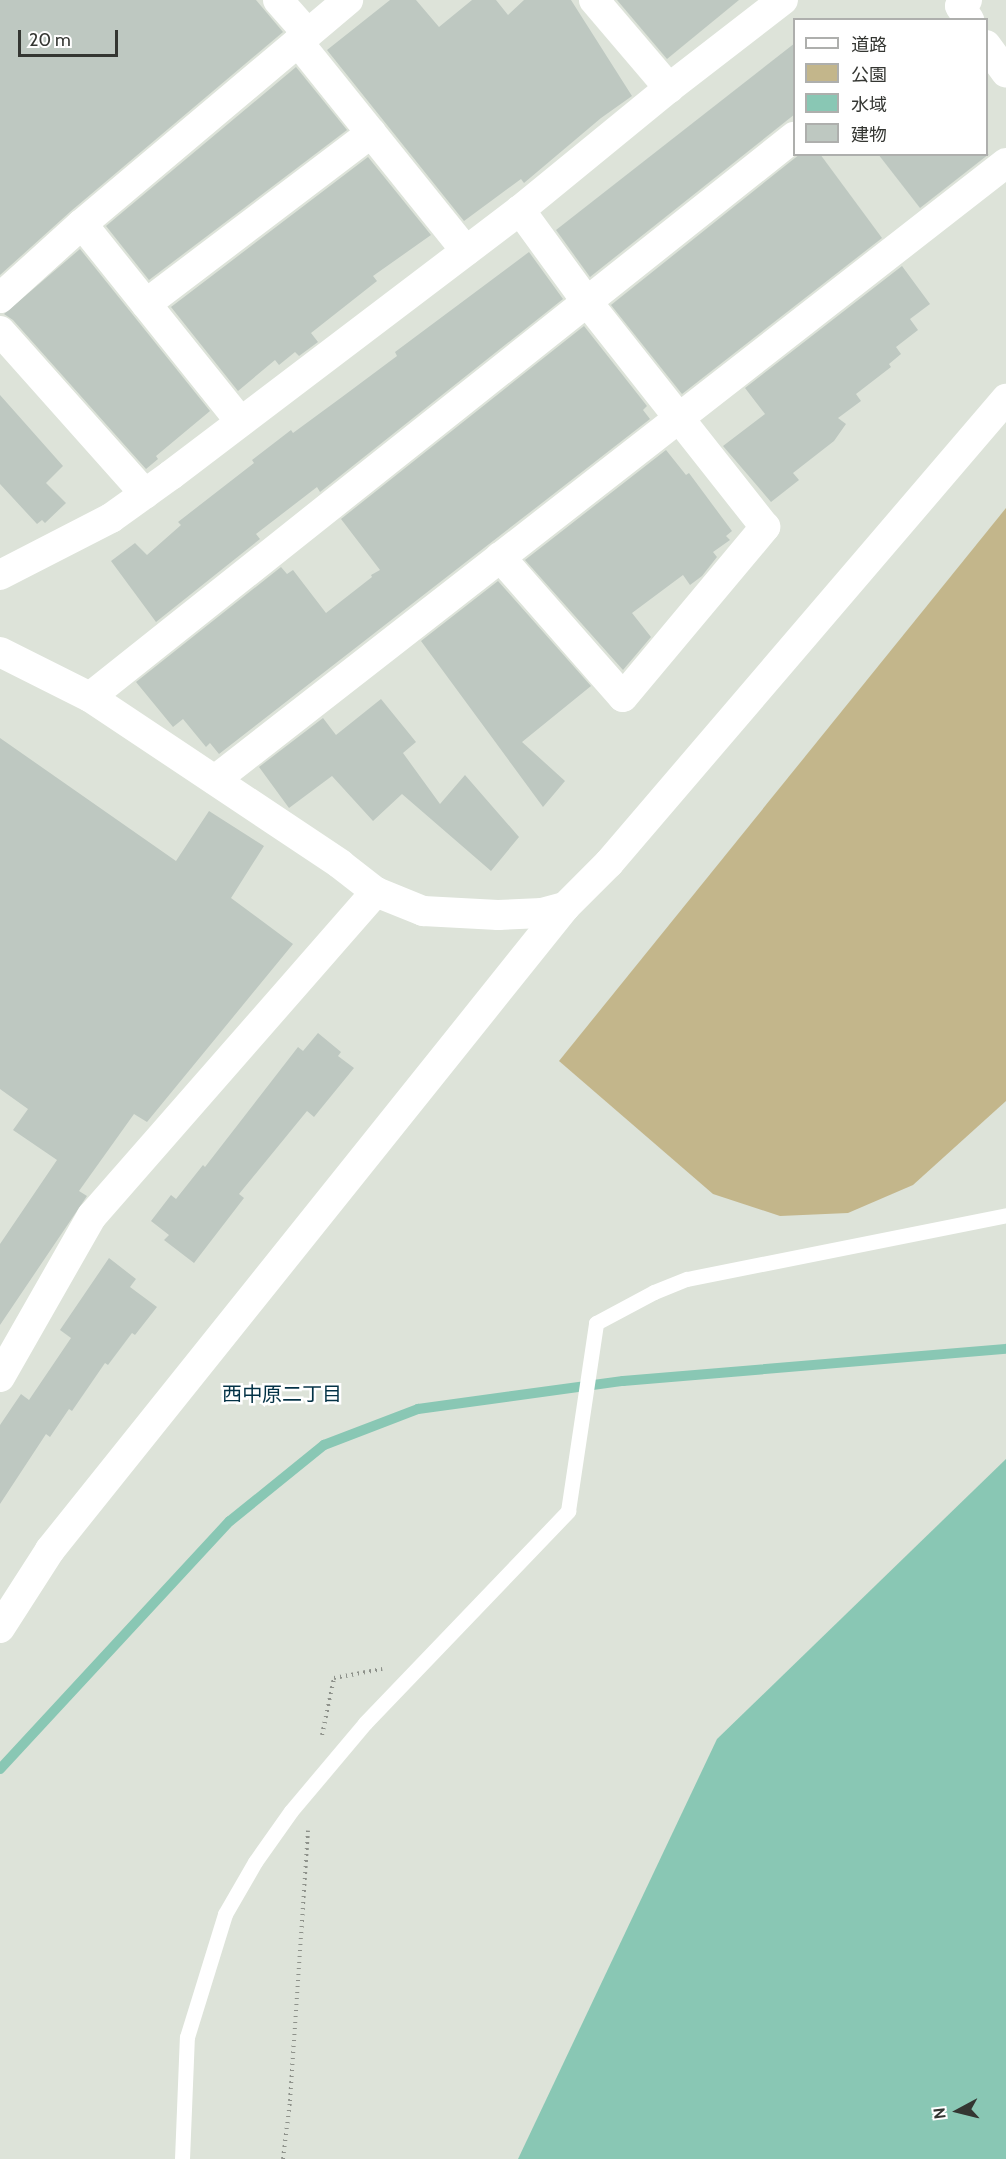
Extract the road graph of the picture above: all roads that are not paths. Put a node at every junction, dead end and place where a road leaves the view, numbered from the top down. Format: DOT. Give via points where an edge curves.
graph roads {
  1 [pos="278,0"];
  2 [pos="348,0"];
  3 [pos="594,0"];
  4 [pos="783,0"];
  5 [pos="303,38"];
  6 [pos="988,46"];
  7 [pos="1006,73"];
  8 [pos="669,88"];
  9 [pos="370,133"];
  10 [pos="793,139"];
  11 [pos="1006,163"];
  12 [pos="520,210"];
  13 [pos="82,224"];
  14 [pos="465,251"];
  15 [pos="0,298"];
  16 [pos="587,302"];
  17 [pos="146,304"];
  18 [pos="0,331"];
  19 [pos="1006,399"];
  20 [pos="679,418"];
  21 [pos="240,421"];
  22 [pos="145,494"];
  23 [pos="500,557"];
  24 [pos="0,575"];
  25 [pos="0,652"];
  26 [pos="90,697"];
  27 [pos="215,780"];
  28 [pos="376,892"];
  29 [pos="565,907"];
  30 [pos="1006,1215"];
  31 [pos="0,1377"];
  32 [pos="0,1628"];
  33 [pos="182,2159"];
  1 -- 5 [label="street"];
  2 -- 5 [label="street"];
  3 -- 8 [label="street"];
  4 -- 8 [label="street"];
  5 -- 9 [label="street"];
  5 -- 13 [label="street"];
  6 -- 7 [label="street"];
  8 -- 12 [label="street"];
  9 -- 14 [label="street"];
  9 -- 17 [label="street"];
  10 -- 16 [label="street"];
  11 -- 20 [label="street"];
  12 -- 14 [label="street"];
  12 -- 16 [label="street"];
  13 -- 15 [label="street"];
  13 -- 17 [label="street"];
  14 -- 21 [label="street"];
  16 -- 20 [label="street"];
  16 -- 26 [label="street"];
  17 -- 21 [label="street"];
  18 -- 22 [label="street"];
  19 -- 29 [label="street" via="609,863"];
  20 -- 23 [label="street"];
  20 -- 23 [label="street" via="765,527 623,697"];
  21 -- 22 [label="street"];
  22 -- 24 [label="street" via="111,518"];
  23 -- 27 [label="street"];
  25 -- 26 [label="street"];
  26 -- 27 [label="street"];
  27 -- 28 [label="street"];
  28 -- 29 [label="street" via="423,911 498,915 542,913"];
  28 -- 31 [label="street" via="92,1216"];
  29 -- 32 [label="street" via="50,1550"];
  30 -- 33 [label="lane" via="687,1279 597,1323 568,1511 365,1723 291,1811 225,1914 187,2037"];
}
